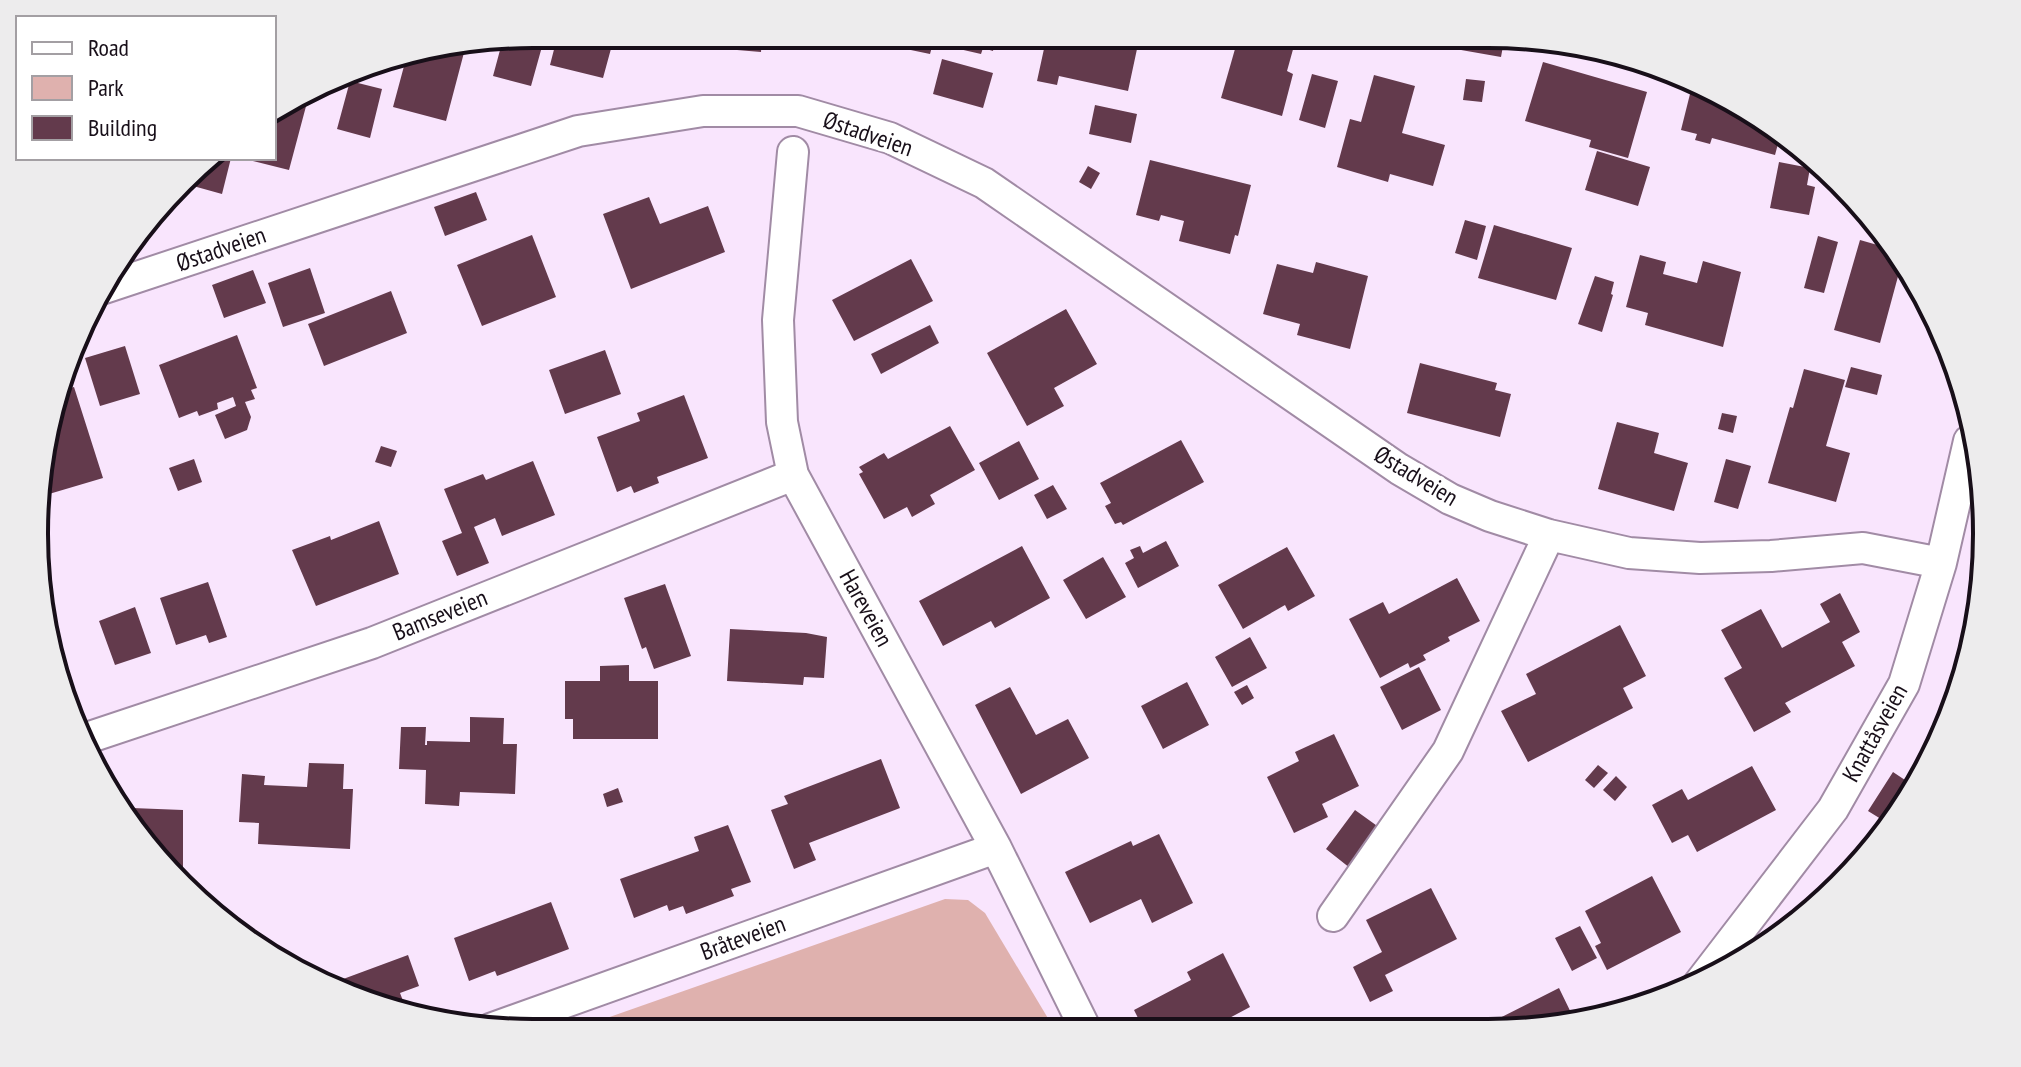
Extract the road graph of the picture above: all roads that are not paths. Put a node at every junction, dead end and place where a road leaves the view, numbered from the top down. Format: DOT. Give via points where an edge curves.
graph roads {
  1 [pos="793,152"];
  2 [pos="118,283"];
  3 [pos="1966,453"];
  4 [pos="793,475"];
  5 [pos="1549,535"];
  6 [pos="1941,563"];
  7 [pos="93,736"];
  8 [pos="996,848"];
  9 [pos="1333,916"];
  10 [pos="1716,961"];
  11 [pos="519,1019"];
  12 [pos="1081,1019"];
  1 -- 4 [label="street, Hareveien" via="778,320 782,422"];
  2 -- 5 [label="street, Østadveien" via="578,131 703,111 798,111 890,138 984,183 1399,469 1450,499"];
  3 -- 6 [label="street, Knattåsveien"];
  4 -- 7 [label="street, Bamseveien" via="372,643"];
  4 -- 8 [label="street, Hareveien"];
  5 -- 6 [label="street, Østadveien" via="1629,553 1700,558 1863,548"];
  5 -- 9 [label="street" via="1448,751"];
  6 -- 10 [label="street, Knattåsveien" via="1904,684 1833,809"];
  8 -- 11 [label="street, Bråteveien"];
  8 -- 12 [label="street, Hareveien"];
}
